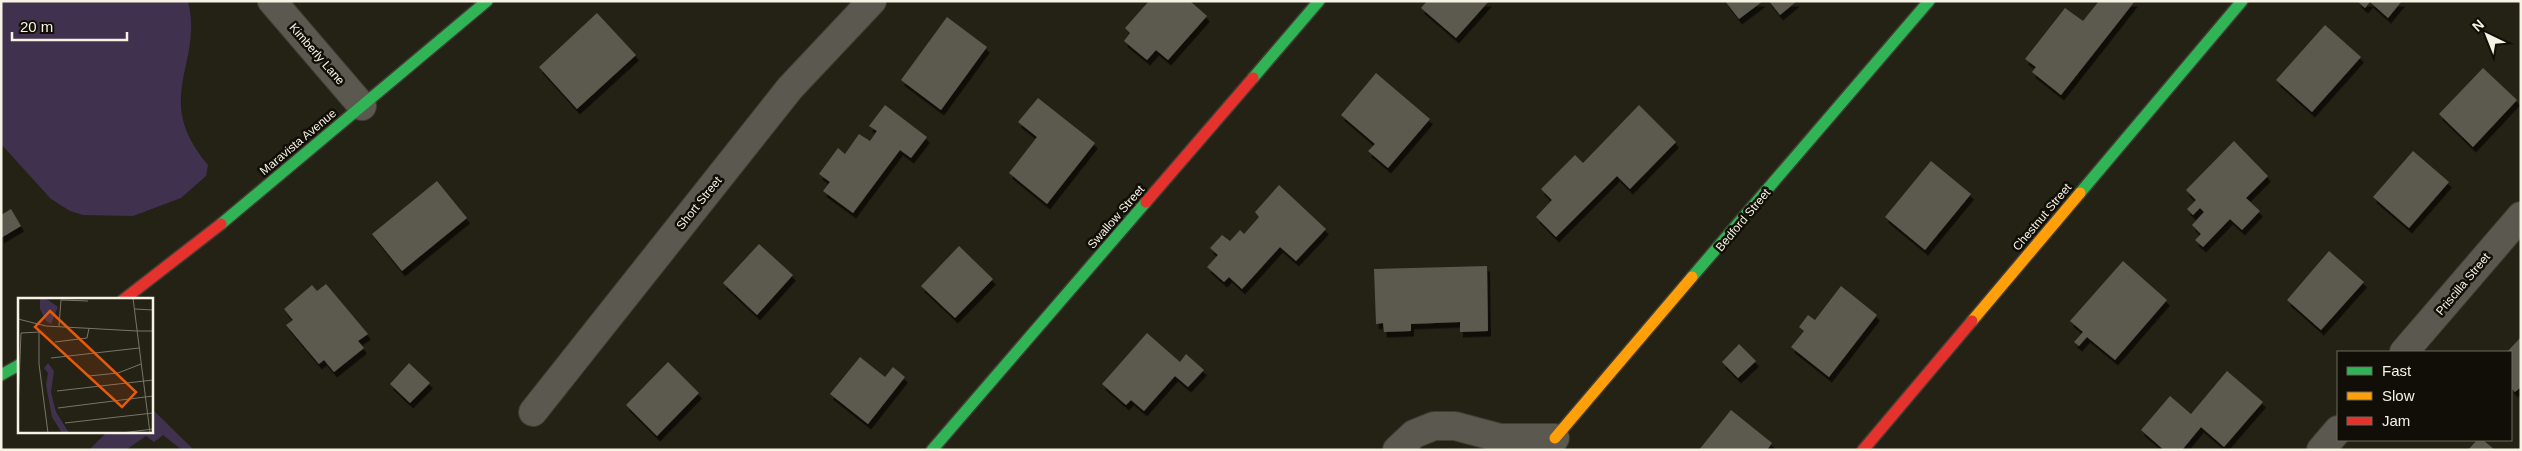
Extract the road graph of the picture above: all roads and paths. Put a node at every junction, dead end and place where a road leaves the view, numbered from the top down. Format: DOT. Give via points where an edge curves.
graph roads {
  1 [pos="272,1"];
  2 [pos="487,1"];
  3 [pos="872,1"];
  4 [pos="1319,1"];
  5 [pos="1929,1"];
  6 [pos="2242,1"];
  7 [pos="362,106"];
  8 [pos="2521,216"];
  9 [pos="126,298"];
  10 [pos="2405,351"];
  11 [pos="18,366"];
  12 [pos="1,375"];
  13 [pos="533,412"];
  14 [pos="2337,431"];
  15 [pos="1551,444"];
  16 [pos="932,450"];
  17 [pos="1397,450"];
  18 [pos="1863,450"];
  19 [pos="2321,450"];
  1 -- 7 [label="street, Kimberly Lane"];
  2 -- 7 [label="street, Maravista Avenue"];
  3 -- 13 [label="street, Short Street" via="790,88"];
  4 -- 16 [label="street, Swallow Street"];
  5 -- 15 [label="street, Bedford Street"];
  6 -- 18 [label="street, Chestnut Street"];
  7 -- 9 [label="street, Maravista Avenue" via="208,235"];
  8 -- 10 [label="street, Priscilla Street"];
  11 -- 12 [label="street"];
  14 -- 19 [label="street"];
  15 -- 17 [label="street, Bedford Street" via="1500,438 1455,426 1434,426 1414,434"];
}
